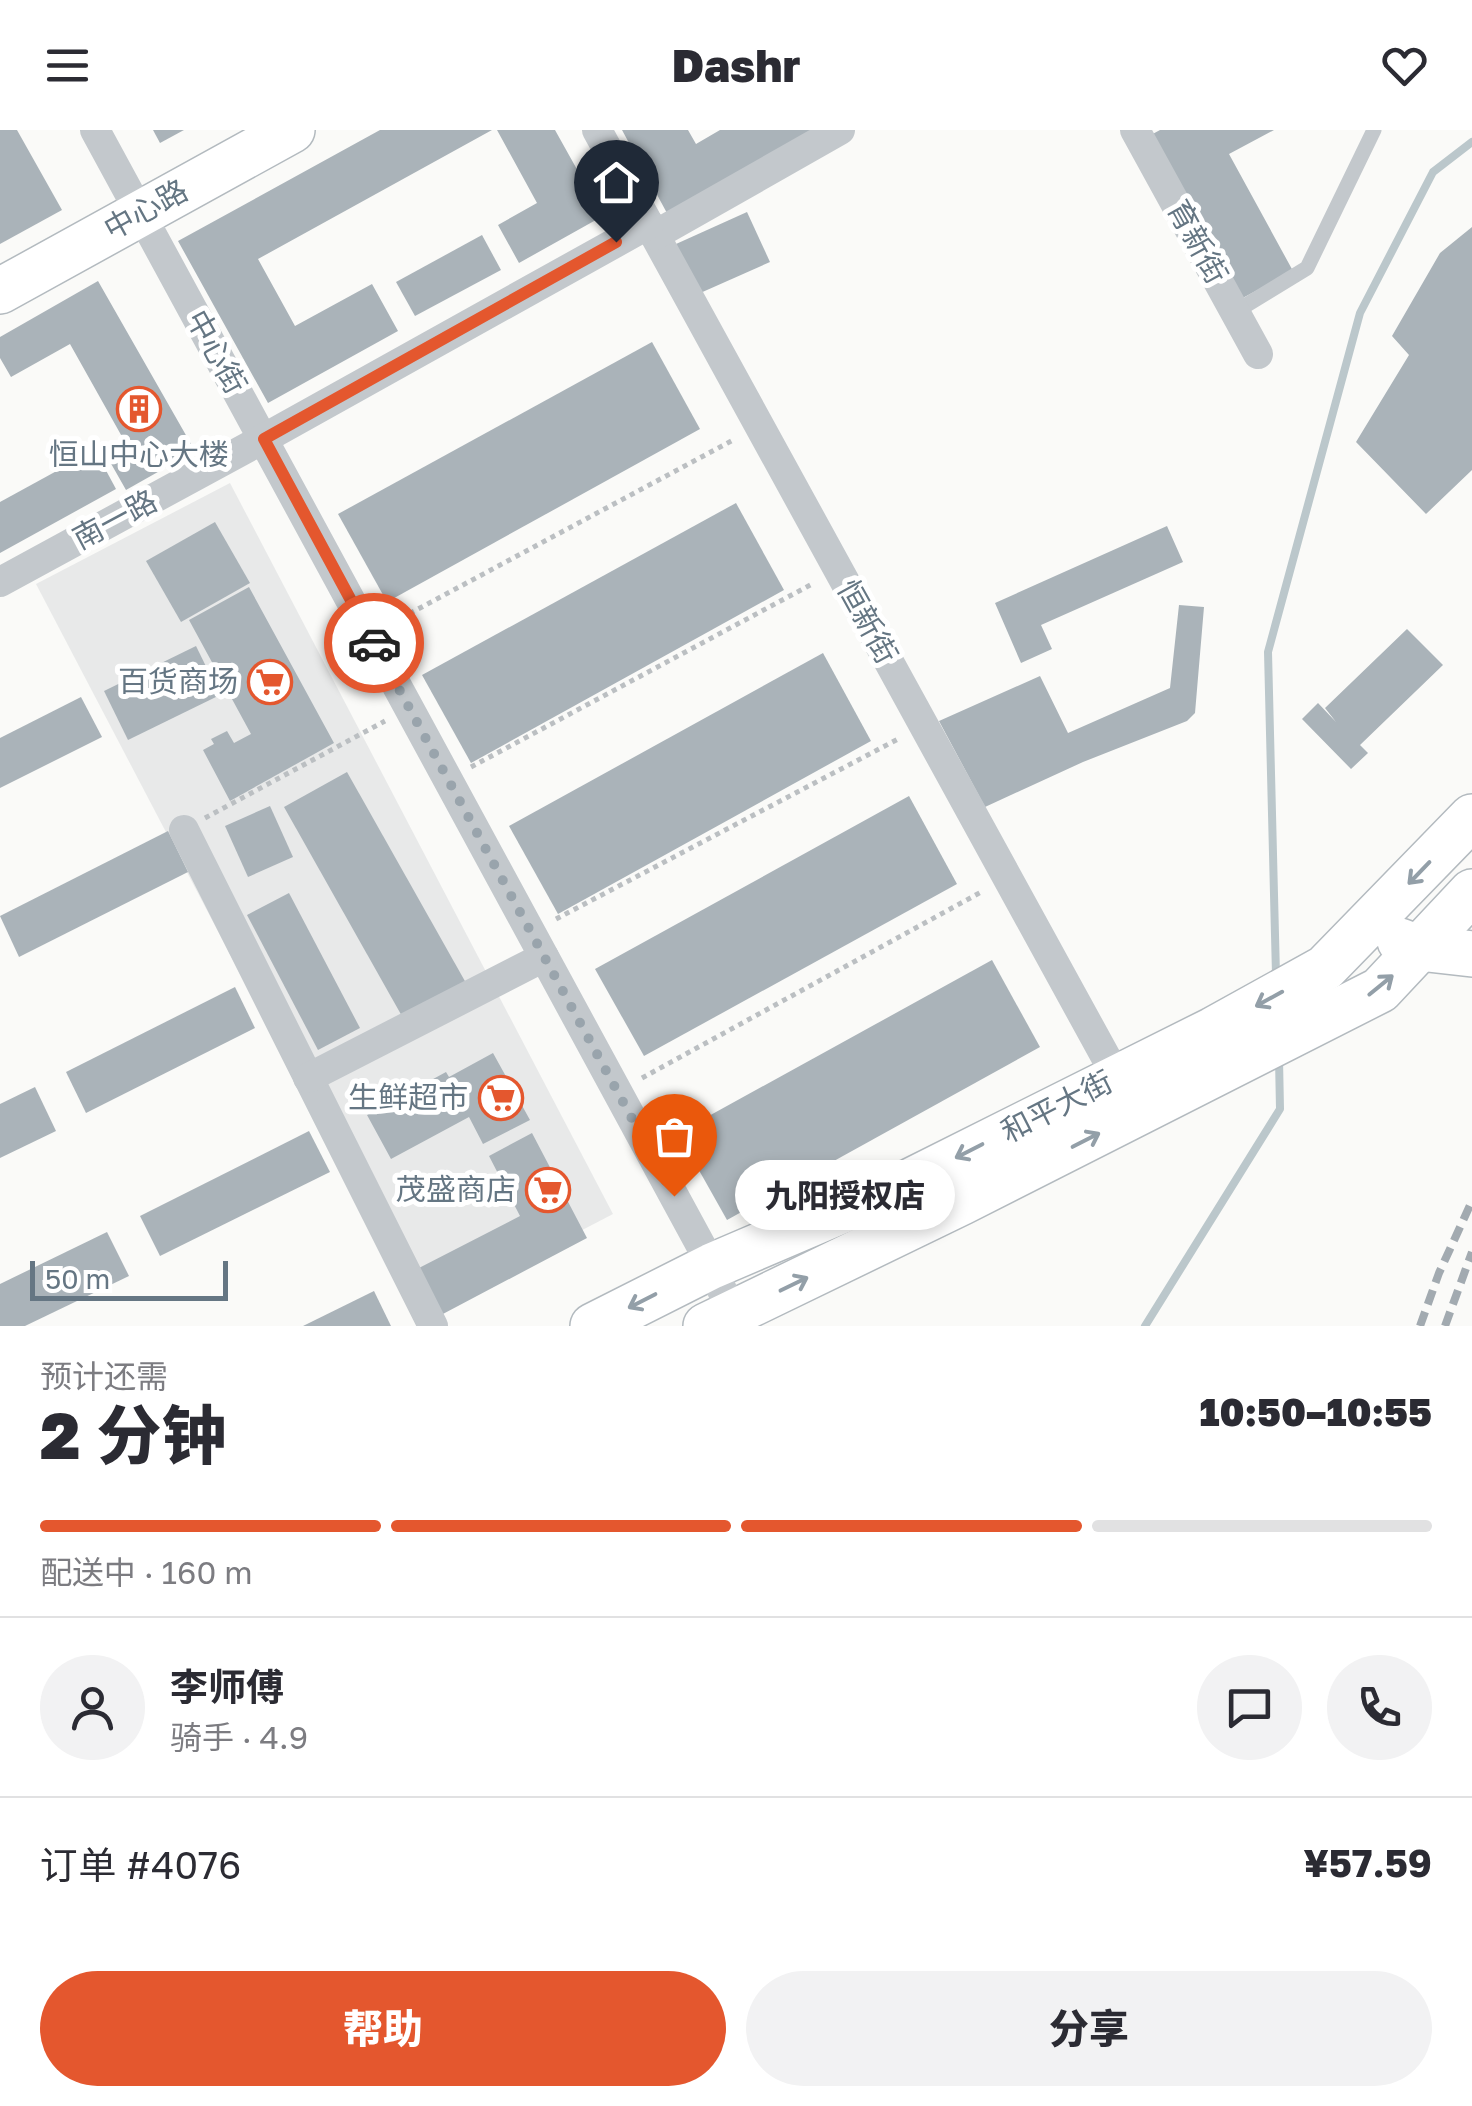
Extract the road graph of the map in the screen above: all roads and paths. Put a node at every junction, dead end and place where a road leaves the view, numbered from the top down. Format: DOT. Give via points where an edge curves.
graph roads {
  1 [pos="95,130"];
  2 [pos="292,130"];
  3 [pos="597,130"];
  4 [pos="840,130"];
  5 [pos="1135,130"];
  6 [pos="1374,130"];
  7 [pos="141,214"];
  8 [pos="652,230"];
  9 [pos="0,291"];
  10 [pos="1235,312"];
  11 [pos="1258,354"];
  12 [pos="759,425"];
  13 [pos="264,439"];
  14 [pos="838,569"];
  15 [pos="0,582"];
  16 [pos="370,636"];
  17 [pos="409,708"];
  18 [pos="924,726"];
  19 [pos="448,780"];
  20 [pos="1472,817"];
  21 [pos="184,830"];
  22 [pos="1008,878"];
  23 [pos="1472,892"];
  24 [pos="1366,928"];
  25 [pos="538,944"];
  26 [pos="1419,948"];
  27 [pos="1472,954"];
  28 [pos="1331,990"];
  29 [pos="308,1078"];
  30 [pos="617,1091"];
  31 [pos="1127,1095"];
  32 [pos="712,1266"];
  33 [pos="719,1320"];
  34 [pos="433,1326"];
  35 [pos="593,1326"];
  1 -- 7 [label="street, 中心街"];
  2 -- 7 [label="main road, 中心路"];
  3 -- 8 [label="street, 恒新街"];
  4 -- 8 [label="street, 南一路"];
  5 -- 10 [label="street, 育新街"];
  6 -- 10 [label="lane" via="1307,268"];
  7 -- 9 [label="main road, 中心路"];
  7 -- 13 [label="street, 中心街"];
  8 -- 12 [label="street, 恒新街"];
  8 -- 13 [label="street, 南一路"];
  10 -- 11 [label="street, 育新街"];
  12 -- 14 [label="street, 恒新街"];
  12 -- 16 [label="path"];
  13 -- 15 [label="street, 南一路"];
  13 -- 16 [label="street, 中心街"];
  14 -- 18 [label="street, 恒新街"];
  14 -- 19 [label="path"];
  16 -- 17 [label="street, 中心街"];
  17 -- 19 [label="street, 中心街"];
  17 -- 21 [label="path"];
  18 -- 22 [label="street, 恒新街"];
  18 -- 25 [label="path"];
  19 -- 25 [label="street, 中心街"];
  20 -- 24 [label="main road, 和平大街, one-way"];
  21 -- 29 [label="street"];
  22 -- 30 [label="path"];
  22 -- 31 [label="street, 恒新街"];
  23 -- 26 [label="main road, 和平大街"];
  24 -- 26 [label="main road"];
  24 -- 28 [label="main road, 和平大街"];
  25 -- 29 [label="street"];
  25 -- 30 [label="street, 中心街"];
  26 -- 27 [label="main road"];
  28 -- 26 [label="main road, 和平大街, one-way" via="1380,990"];
  28 -- 31 [label="main road, 和平大街"];
  29 -- 34 [label="street"];
  30 -- 32 [label="street, 中心街"];
  31 -- 32 [label="main road, 和平大街, one-way"];
  33 -- 31 [label="main road, 和平大街, one-way"];
  32 -- 33 [label="street, 中心街"];
  32 -- 35 [label="main road, 和平大街, one-way"];
}
